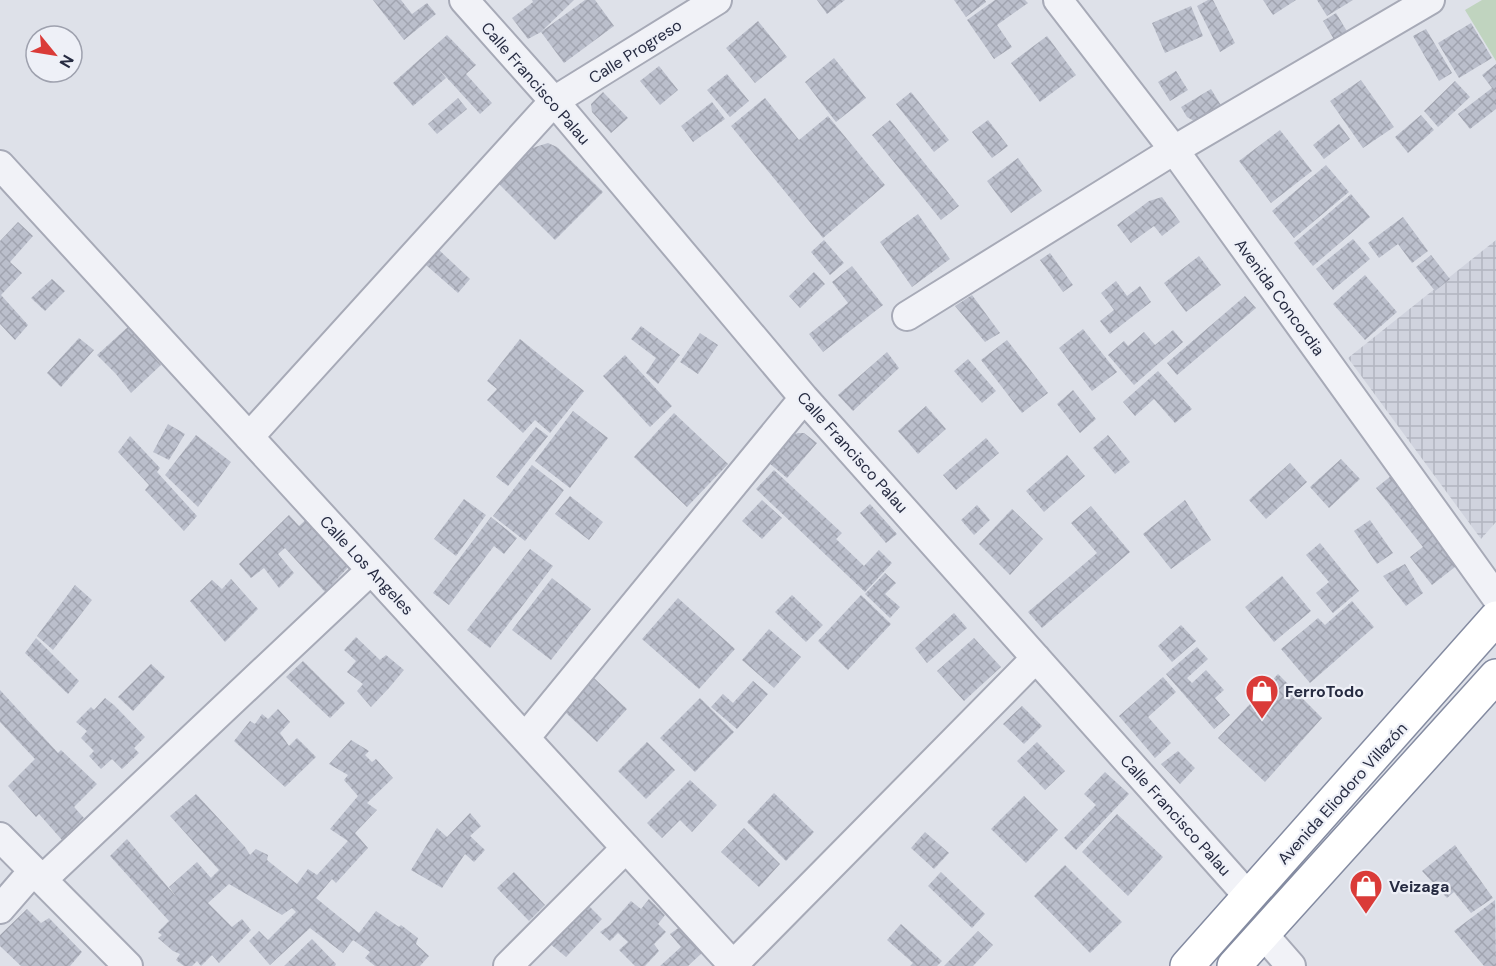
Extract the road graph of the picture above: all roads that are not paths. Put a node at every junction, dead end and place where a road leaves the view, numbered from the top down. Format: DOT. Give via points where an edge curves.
graph roads {
  1 [pos="464,0"];
  2 [pos="717,0"];
  3 [pos="1058,0"];
  4 [pos="1430,0"];
  5 [pos="554,101"];
  6 [pos="1174,150"];
  7 [pos="0,165"];
  8 [pos="907,316"];
  9 [pos="804,398"];
  10 [pos="249,437"];
  11 [pos="371,570"];
  12 [pos="1496,597"];
  13 [pos="1496,618"];
  14 [pos="1036,658"];
  15 [pos="1496,676"];
  16 [pos="525,738"];
  17 [pos="0,837"];
  18 [pos="626,848"];
  19 [pos="37,875"];
  20 [pos="1249,897"];
  21 [pos="0,909"];
  22 [pos="1263,934"];
  23 [pos="128,966"];
  24 [pos="508,966"];
  25 [pos="733,966"];
  26 [pos="1187,966"];
  27 [pos="1234,966"];
  28 [pos="1291,966"];
  1 -- 5 [label="street, Calle Francisco Palau"];
  2 -- 5 [label="street, Calle Progreso"];
  3 -- 6 [label="street, Avenida Concordia"];
  4 -- 6 [label="street"];
  5 -- 9 [label="street, Calle Francisco Palau"];
  5 -- 10 [label="street, Calle Progreso"];
  6 -- 8 [label="street"];
  6 -- 12 [label="street, Avenida Concordia"];
  7 -- 10 [label="street, Calle Los Angeles"];
  9 -- 14 [label="street, Calle Francisco Palau"];
  9 -- 16 [label="street"];
  10 -- 11 [label="street, Calle Los Angeles"];
  11 -- 16 [label="street, Calle Los Angeles"];
  11 -- 19 [label="street"];
  13 -- 20 [label="highway, Avenida Eliodoro Villazón"];
  14 -- 20 [label="street, Calle Francisco Palau"];
  14 -- 25 [label="street"];
  15 -- 22 [label="highway"];
  16 -- 18 [label="street, Calle Los Angeles"];
  17 -- 19 [label="street"];
  18 -- 24 [label="street"];
  18 -- 25 [label="street, Calle Los Angeles"];
  19 -- 21 [label="street"];
  19 -- 23 [label="street"];
  20 -- 26 [label="highway, Avenida Eliodoro Villazón"];
  22 -- 27 [label="highway"];
  22 -- 28 [label="street"];
}
